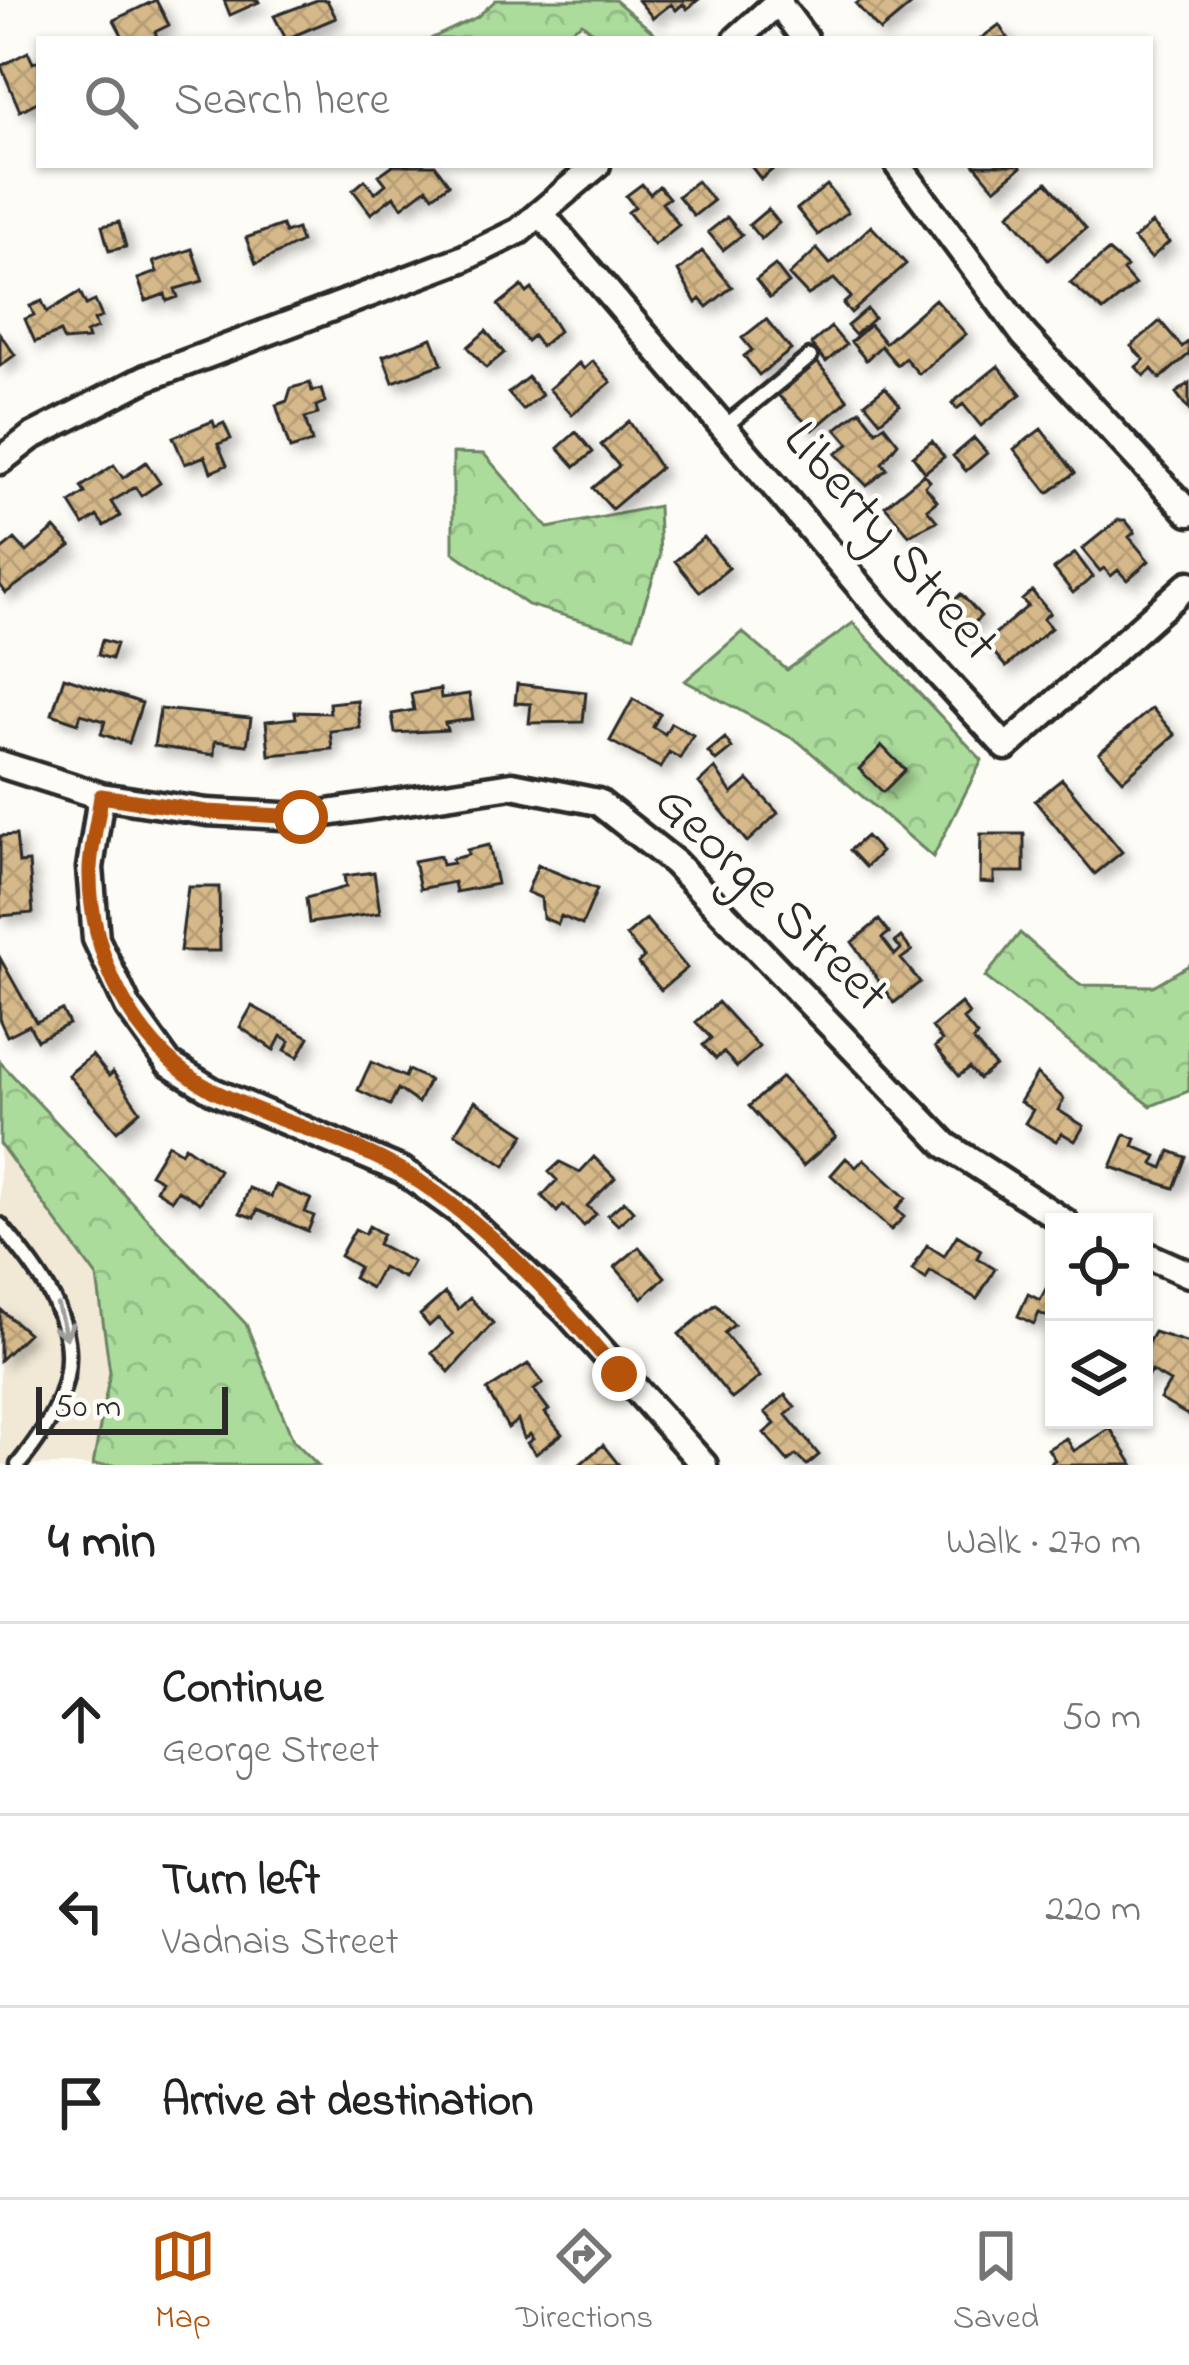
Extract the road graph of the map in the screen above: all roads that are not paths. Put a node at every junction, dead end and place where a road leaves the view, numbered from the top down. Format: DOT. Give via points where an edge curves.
graph roads {
  1 [pos="778,1"];
  2 [pos="740,36"];
  3 [pos="803,36"];
  4 [pos="594,168"];
  5 [pos="900,168"];
  6 [pos="542,215"];
  7 [pos="810,358"];
  8 [pos="724,428"];
  9 [pos="0,461"];
  10 [pos="1189,513"];
  11 [pos="1189,584"];
  12 [pos="0,764"];
  13 [pos="101,796"];
  14 [pos="1052,1213"];
  15 [pos="0,1225"];
  16 [pos="1153,1259"];
  17 [pos="1189,1274"];
  18 [pos="18,1465"];
  19 [pos="704,1465"];
  1 -- 2 [label="street"];
  1 -- 3 [label="street"];
  4 -- 6 [label="street"];
  5 -- 10 [label="street" via="1024,335"];
  6 -- 8 [label="street, Liberty Street"];
  6 -- 9 [label="street" via="462,259 146,378"];
  7 -- 8 [label="lane"];
  8 -- 11 [label="street, Liberty Street" via="1006,747"];
  12 -- 13 [label="street, George Street"];
  13 -- 14 [label="street, George Street" via="301,817 512,785 598,802 674,862 946,1145"];
  13 -- 19 [label="street" via="90,868 96,939 128,1007 169,1064 403,1172 460,1212 566,1311"];
  15 -- 18 [label="lane, one-way" via="65,1315 70,1362 52,1416"];
  16 -- 17 [label="street"];
}
